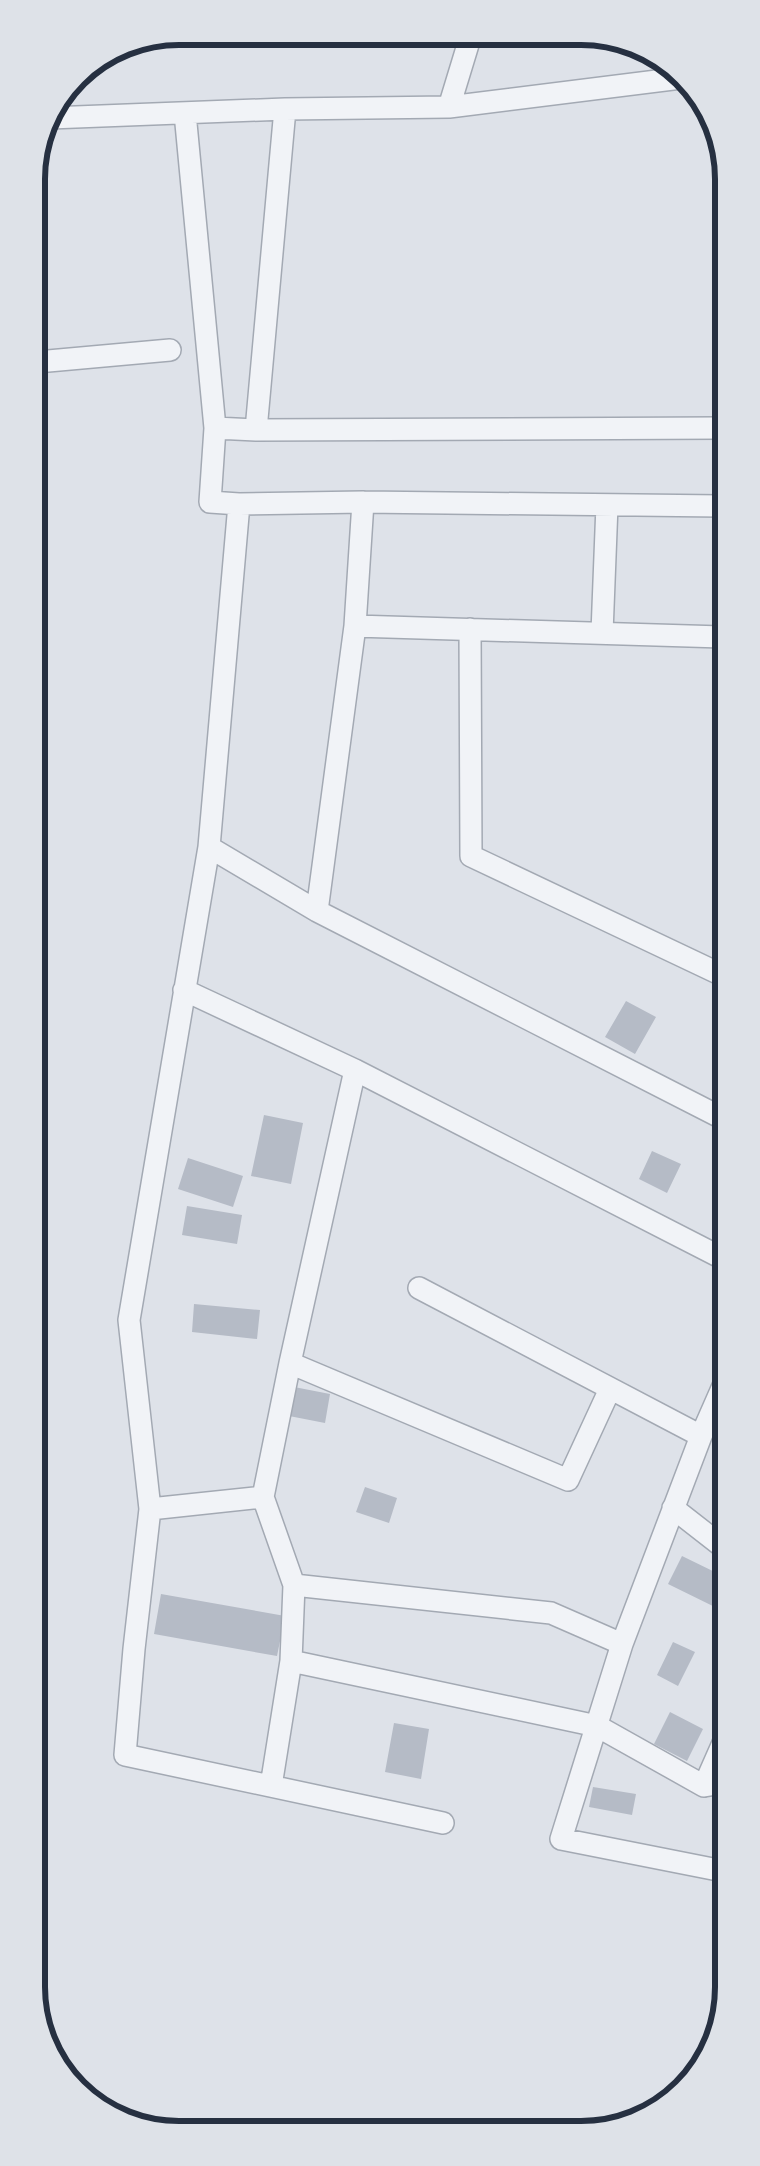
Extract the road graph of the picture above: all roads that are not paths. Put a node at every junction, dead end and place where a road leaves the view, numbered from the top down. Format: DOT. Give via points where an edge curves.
graph roads {
  1 [pos="468,45"];
  2 [pos="671,79"];
  3 [pos="449,107"];
  4 [pos="285,108"];
  5 [pos="185,113"];
  6 [pos="60,118"];
  7 [pos="170,350"];
  8 [pos="45,361"];
  9 [pos="215,428"];
  10 [pos="715,428"];
  11 [pos="256,430"];
  12 [pos="363,502"];
  13 [pos="239,504"];
  14 [pos="607,505"];
  15 [pos="715,506"];
  16 [pos="355,626"];
  17 [pos="470,629"];
  18 [pos="602,634"];
  19 [pos="715,637"];
  20 [pos="208,847"];
  21 [pos="317,911"];
  22 [pos="715,972"];
  23 [pos="184,990"];
  24 [pos="354,1070"];
  25 [pos="715,1114"];
  26 [pos="715,1254"];
  27 [pos="420,1288"];
  28 [pos="290,1364"];
  29 [pos="610,1389"];
  30 [pos="715,1404"];
  31 [pos="701,1436"];
  32 [pos="263,1496"];
  33 [pos="673,1508"];
  34 [pos="150,1509"];
  35 [pos="715,1541"];
  36 [pos="294,1585"];
  37 [pos="622,1644"];
  38 [pos="291,1661"];
  39 [pos="597,1726"];
  40 [pos="714,1785"];
  41 [pos="271,1786"];
  42 [pos="443,1824"];
  43 [pos="715,1869"];
  1 -- 3 [label="lane"];
  2 -- 3 [label="lane"];
  3 -- 4 [label="lane"];
  4 -- 5 [label="lane"];
  4 -- 11 [label="lane"];
  5 -- 6 [label="lane"];
  5 -- 9 [label="lane"];
  7 -- 8 [label="lane"];
  9 -- 11 [label="lane"];
  9 -- 13 [label="lane" via="210,502"];
  10 -- 11 [label="lane"];
  12 -- 13 [label="lane"];
  12 -- 14 [label="lane"];
  12 -- 16 [label="lane"];
  13 -- 20 [label="lane"];
  14 -- 15 [label="lane"];
  14 -- 18 [label="lane"];
  16 -- 17 [label="lane"];
  16 -- 21 [label="lane"];
  17 -- 18 [label="lane"];
  17 -- 22 [label="lane" via="471,856"];
  18 -- 19 [label="lane"];
  20 -- 21 [label="lane"];
  20 -- 23 [label="lane"];
  21 -- 25 [label="lane"];
  23 -- 24 [label="lane"];
  23 -- 34 [label="lane" via="129,1320"];
  24 -- 26 [label="lane"];
  24 -- 28 [label="lane"];
  27 -- 29 [label="lane"];
  28 -- 29 [label="lane" via="568,1480"];
  28 -- 32 [label="lane"];
  29 -- 31 [label="lane"];
  30 -- 31 [label="lane"];
  31 -- 33 [label="lane"];
  32 -- 34 [label="lane"];
  32 -- 36 [label="lane"];
  33 -- 35 [label="lane"];
  33 -- 37 [label="lane"];
  34 -- 41 [label="lane" via="125,1754"];
  36 -- 37 [label="lane" via="551,1613"];
  36 -- 38 [label="lane"];
  37 -- 39 [label="lane"];
  38 -- 39 [label="lane"];
  38 -- 41 [label="lane"];
  39 -- 40 [label="lane"];
  39 -- 43 [label="lane" via="561,1839"];
  41 -- 42 [label="lane"];
}
